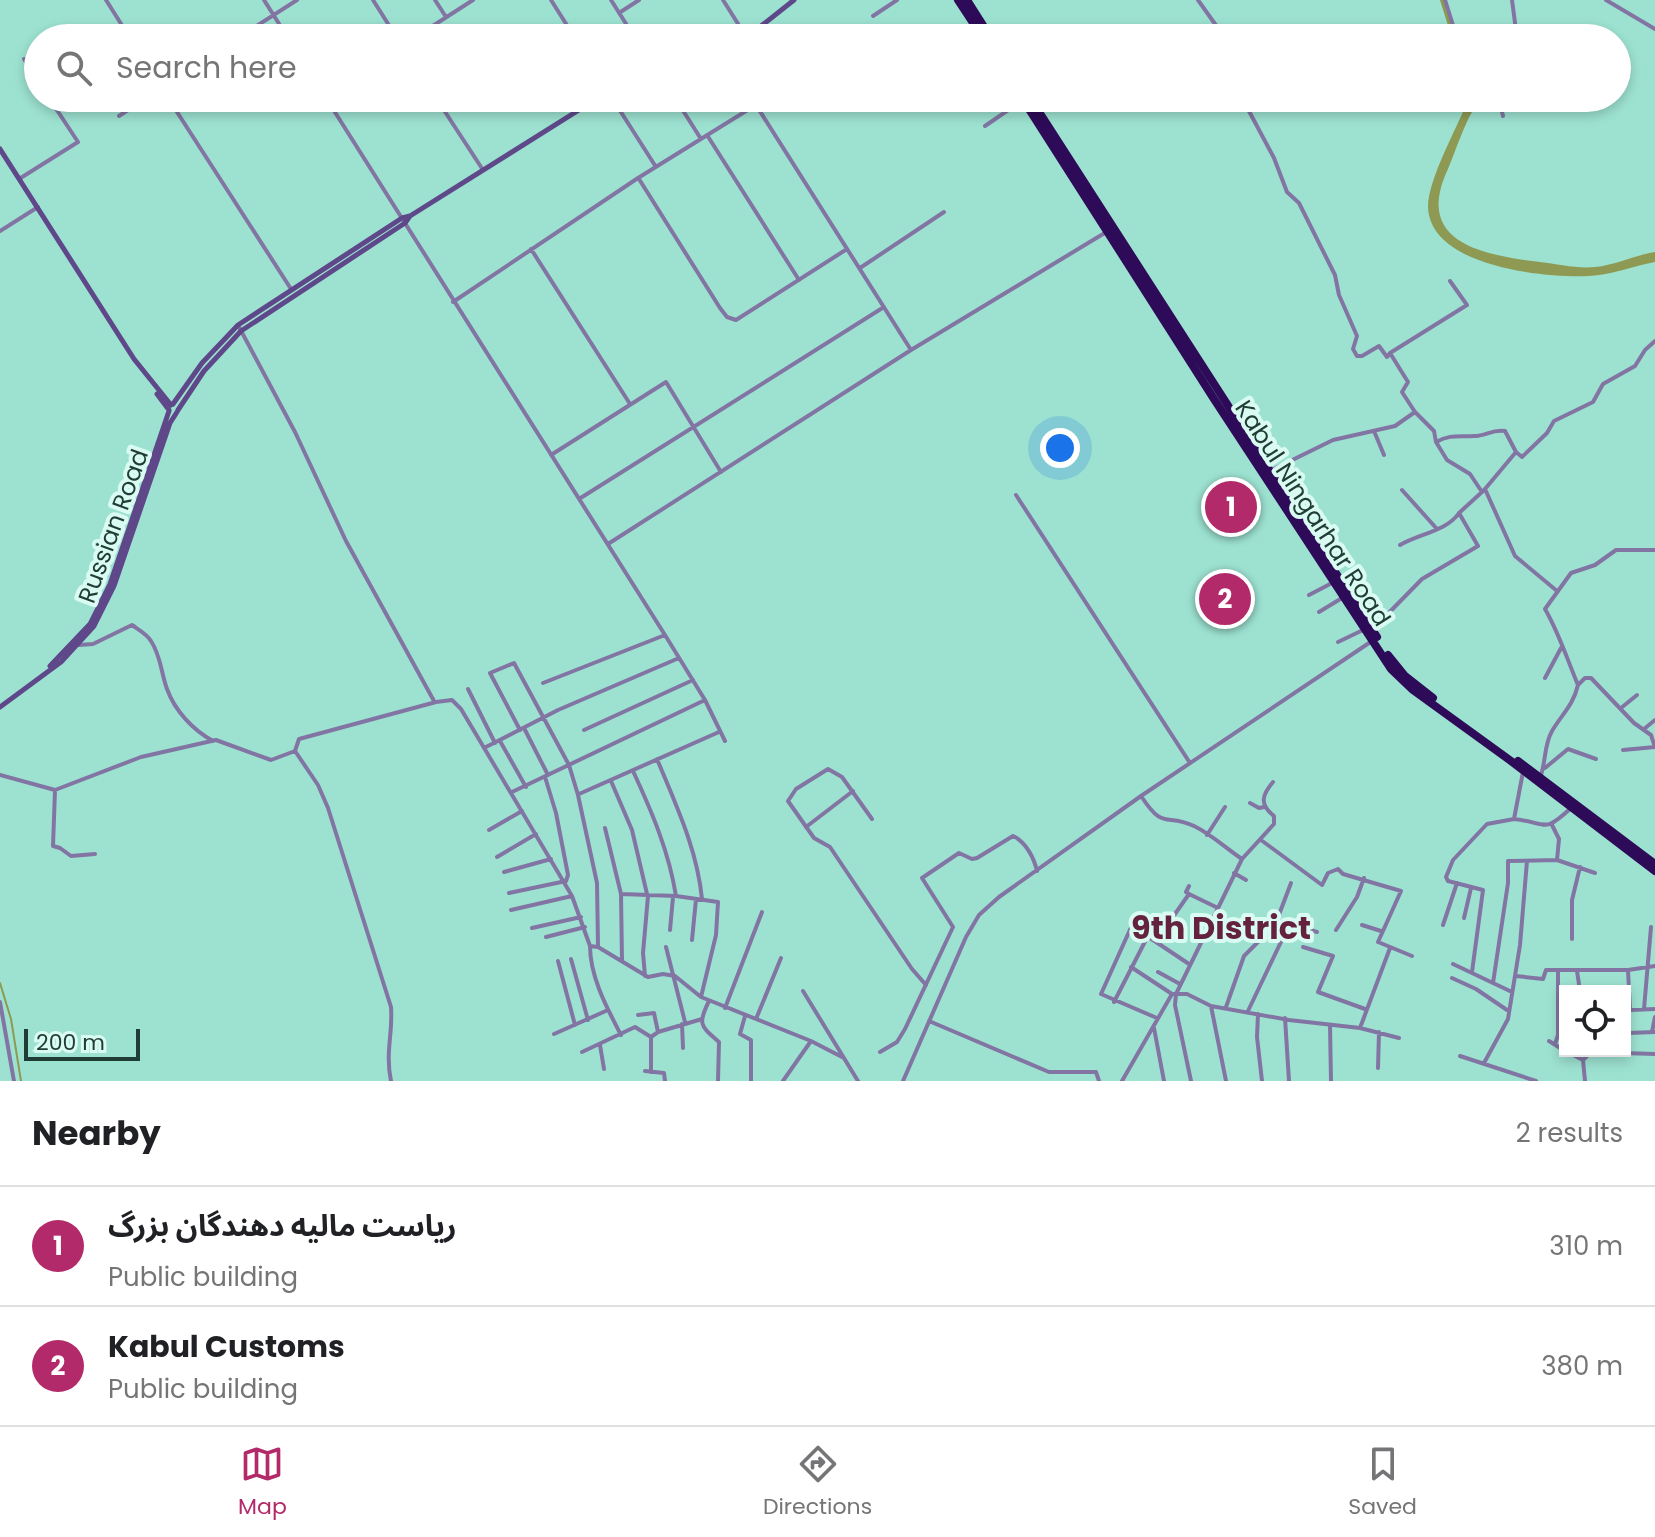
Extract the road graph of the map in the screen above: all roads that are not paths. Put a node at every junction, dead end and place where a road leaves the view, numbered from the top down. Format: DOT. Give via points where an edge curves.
graph roads {
  1 [pos="106,0"];
  2 [pos="264,0"];
  3 [pos="297,0"];
  4 [pos="373,0"];
  5 [pos="435,0"];
  6 [pos="473,0"];
  7 [pos="551,0"];
  8 [pos="611,0"];
  9 [pos="639,0"];
  10 [pos="723,0"];
  11 [pos="794,0"];
  12 [pos="897,0"];
  13 [pos="958,0"];
  14 [pos="967,0"];
  15 [pos="1198,0"];
  16 [pos="1445,0"];
  17 [pos="1512,0"];
  18 [pos="1606,0"];
  19 [pos="619,13"];
  20 [pos="273,15"];
  21 [pos="873,16"];
  22 [pos="446,17"];
  23 [pos="121,24"];
  24 [pos="259,24"];
  25 [pos="279,24"];
  26 [pos="388,24"];
  27 [pos="435,24"];
  28 [pos="566,24"];
  29 [pos="626,24"];
  30 [pos="738,24"];
  31 [pos="764,24"];
  32 [pos="974,24"];
  33 [pos="982,24"];
  34 [pos="1215,24"];
  35 [pos="1453,24"];
  36 [pos="1515,24"];
  37 [pos="1655,29"];
  38 [pos="58,112"];
  39 [pos="125,112"];
  40 [pos="177,112"];
  41 [pos="335,112"];
  42 [pos="445,112"];
  43 [pos="576,112"];
  44 [pos="621,112"];
  45 [pos="684,112"];
  46 [pos="745,112"];
  47 [pos="760,112"];
  48 [pos="1006,112"];
  49 [pos="1034,112"];
  50 [pos="1249,112"];
  51 [pos="1502,112"];
  52 [pos="119,116"];
  53 [pos="1503,116"];
  54 [pos="985,126"];
  55 [pos="707,135"];
  56 [pos="701,139"];
  57 [pos="0,149"];
  58 [pos="656,167"];
  59 [pos="483,170"];
  60 [pos="638,178"];
  61 [pos="19,179"];
  62 [pos="38,207"];
  63 [pos="944,212"];
  64 [pos="403,220"];
  65 [pos="1110,229"];
  66 [pos="0,231"];
  67 [pos="531,249"];
  68 [pos="847,249"];
  69 [pos="860,268"];
  70 [pos="799,280"];
  71 [pos="1450,281"];
  72 [pos="291,289"];
  73 [pos="453,302"];
  74 [pos="884,307"];
  75 [pos="239,328"];
  76 [pos="1655,341"];
  77 [pos="911,350"];
  78 [pos="1390,353"];
  79 [pos="630,404"];
  80 [pos="170,407"];
  81 [pos="177,411"];
  82 [pos="1415,412"];
  83 [pos="693,426"];
  84 [pos="1374,431"];
  85 [pos="1436,442"];
  86 [pos="1516,452"];
  87 [pos="1384,455"];
  88 [pos="550,456"];
  89 [pos="1270,471"];
  90 [pos="721,472"];
  91 [pos="1402,490"];
  92 [pos="1484,490"];
  93 [pos="1016,495"];
  94 [pos="579,499"];
  95 [pos="1459,513"];
  96 [pos="1437,529"];
  97 [pos="608,544"];
  98 [pos="1400,545"];
  99 [pos="1655,550"];
  100 [pos="1334,581"];
  101 [pos="1557,591"];
  102 [pos="1309,595"];
  103 [pos="1344,597"];
  104 [pos="1319,612"];
  105 [pos="1372,634"];
  106 [pos="665,635"];
  107 [pos="1338,642"];
  108 [pos="79,645"];
  109 [pos="1561,648"];
  110 [pos="679,658"];
  111 [pos="38,678"];
  112 [pos="1545,678"];
  113 [pos="693,680"];
  114 [pos="543,683"];
  115 [pos="1578,685"];
  116 [pos="468,689"];
  117 [pos="1637,695"];
  118 [pos="705,700"];
  119 [pos="436,702"];
  120 [pos="0,707"];
  121 [pos="1621,708"];
  122 [pos="543,718"];
  123 [pos="1655,720"];
  124 [pos="522,729"];
  125 [pos="1644,729"];
  126 [pos="584,730"];
  127 [pos="719,732"];
  128 [pos="213,741"];
  129 [pos="725,741"];
  130 [pos="498,742"];
  131 [pos="484,748"];
  132 [pos="1623,750"];
  133 [pos="295,751"];
  134 [pos="657,759"];
  135 [pos="1596,759"];
  136 [pos="1190,763"];
  137 [pos="569,765"];
  138 [pos="633,771"];
  139 [pos="1523,772"];
  140 [pos="1542,774"];
  141 [pos="0,775"];
  142 [pos="546,776"];
  143 [pos="611,781"];
  144 [pos="1273,782"];
  145 [pos="526,787"];
  146 [pos="55,790"];
  147 [pos="853,791"];
  148 [pos="511,792"];
  149 [pos="578,795"];
  150 [pos="1141,796"];
  151 [pos="1250,803"];
  152 [pos="1225,807"];
  153 [pos="1264,807"];
  154 [pos="1571,808"];
  155 [pos="522,811"];
  156 [pos="872,819"];
  157 [pos="1514,819"];
  158 [pos="1552,825"];
  159 [pos="806,827"];
  160 [pos="605,828"];
  161 [pos="489,830"];
  162 [pos="536,834"];
  163 [pos="1207,835"];
  164 [pos="1261,840"];
  165 [pos="95,854"];
  166 [pos="497,857"];
  167 [pos="551,859"];
  168 [pos="1242,859"];
  169 [pos="1557,860"];
  170 [pos="1527,861"];
  171 [pos="1655,864"];
  172 [pos="1580,867"];
  173 [pos="1037,871"];
  174 [pos="1655,871"];
  175 [pos="504,872"];
  176 [pos="1234,873"];
  177 [pos="1595,873"];
  178 [pos="1364,878"];
  179 [pos="563,880"];
  180 [pos="1246,880"];
  181 [pos="1291,883"];
  182 [pos="1457,883"];
  183 [pos="1189,886"];
  184 [pos="1471,888"];
  185 [pos="509,893"];
  186 [pos="621,894"];
  187 [pos="1189,894"];
  188 [pos="648,895"];
  189 [pos="572,896"];
  190 [pos="675,896"];
  191 [pos="699,899"];
  192 [pos="1218,908"];
  193 [pos="511,910"];
  194 [pos="762,912"];
  195 [pos="581,917"];
  196 [pos="1464,918"];
  197 [pos="1276,919"];
  198 [pos="1133,923"];
  199 [pos="1290,923"];
  200 [pos="1362,925"];
  201 [pos="1443,925"];
  202 [pos="585,927"];
  203 [pos="1651,927"];
  204 [pos="532,928"];
  205 [pos="670,930"];
  206 [pos="1336,930"];
  207 [pos="1381,931"];
  208 [pos="1317,932"];
  209 [pos="1147,936"];
  210 [pos="546,937"];
  211 [pos="1572,939"];
  212 [pos="692,940"];
  213 [pos="590,946"];
  214 [pos="598,947"];
  215 [pos="666,947"];
  216 [pos="1303,947"];
  217 [pos="1390,948"];
  218 [pos="1412,956"];
  219 [pos="781,958"];
  220 [pos="571,959"];
  221 [pos="558,961"];
  222 [pos="622,961"];
  223 [pos="1189,964"];
  224 [pos="1453,964"];
  225 [pos="1655,966"];
  226 [pos="1131,967"];
  227 [pos="1647,967"];
  228 [pos="1628,970"];
  229 [pos="1558,971"];
  230 [pos="1577,971"];
  231 [pos="1158,972"];
  232 [pos="1472,972"];
  233 [pos="645,976"];
  234 [pos="675,976"];
  235 [pos="1516,976"];
  236 [pos="1452,978"];
  237 [pos="1493,983"];
  238 [pos="1180,984"];
  239 [pos="926,985"];
  240 [pos="1579,985"];
  241 [pos="1627,985"];
  242 [pos="803,991"];
  243 [pos="1512,992"];
  244 [pos="1174,994"];
  245 [pos="701,997"];
  246 [pos="709,1001"];
  247 [pos="0,1002"];
  248 [pos="1114,1002"];
  249 [pos="1211,1006"];
  250 [pos="1226,1007"];
  251 [pos="725,1008"];
  252 [pos="1365,1009"];
  253 [pos="1644,1009"];
  254 [pos="1655,1009"];
  255 [pos="608,1010"];
  256 [pos="1507,1010"];
  257 [pos="1631,1010"];
  258 [pos="1248,1011"];
  259 [pos="1258,1014"];
  260 [pos="638,1015"];
  261 [pos="745,1016"];
  262 [pos="1655,1017"];
  263 [pos="1157,1018"];
  264 [pos="1285,1018"];
  265 [pos="702,1019"];
  266 [pos="756,1019"];
  267 [pos="588,1020"];
  268 [pos="929,1021"];
  269 [pos="684,1024"];
  270 [pos="575,1025"];
  271 [pos="1330,1025"];
  272 [pos="1154,1026"];
  273 [pos="1360,1028"];
  274 [pos="658,1032"];
  275 [pos="1379,1032"];
  276 [pos="1653,1032"];
  277 [pos="1631,1033"];
  278 [pos="554,1034"];
  279 [pos="621,1035"];
  280 [pos="651,1037"];
  281 [pos="1399,1038"];
  282 [pos="811,1041"];
  283 [pos="1549,1041"];
  284 [pos="1555,1044"];
  285 [pos="600,1045"];
  286 [pos="1559,1047"];
  287 [pos="683,1048"];
  288 [pos="582,1052"];
  289 [pos="880,1052"];
  290 [pos="1655,1054"];
  291 [pos="1460,1056"];
  292 [pos="1575,1057"];
  293 [pos="844,1058"];
  294 [pos="1583,1060"];
  295 [pos="1484,1063"];
  296 [pos="1378,1068"];
  297 [pos="604,1069"];
  298 [pos="1049,1072"];
  299 [pos="1515,1078"];
  300 [pos="14,1081"];
  301 [pos="391,1081"];
  302 [pos="665,1081"];
  303 [pos="718,1081"];
  304 [pos="751,1081"];
  305 [pos="783,1081"];
  306 [pos="858,1081"];
  307 [pos="903,1081"];
  308 [pos="1045,1081"];
  309 [pos="1099,1081"];
  310 [pos="1122,1081"];
  311 [pos="1164,1081"];
  312 [pos="1191,1081"];
  313 [pos="1226,1081"];
  314 [pos="1262,1081"];
  315 [pos="1289,1081"];
  316 [pos="1331,1081"];
  317 [pos="1536,1081"];
  318 [pos="1585,1081"];
  1 -- 23 [label="street"];
  2 -- 20 [label="street"];
  3 -- 20 [label="street"];
  4 -- 26 [label="street"];
  5 -- 22 [label="street"];
  6 -- 22 [label="street"];
  7 -- 28 [label="street"];
  8 -- 19 [label="street"];
  9 -- 19 [label="street"];
  10 -- 30 [label="street"];
  11 -- 31 [label="main road"];
  12 -- 21 [label="street"];
  13 -- 32 [label="highway"];
  14 -- 33 [label="highway"];
  15 -- 34 [label="street"];
  16 -- 35 [label="street"];
  17 -- 36 [label="street"];
  18 -- 37 [label="street"];
  19 -- 29 [label="street"];
  20 -- 24 [label="street"];
  20 -- 25 [label="street"];
  22 -- 27 [label="street"];
  38 -- 61 [label="street" via="78,142"];
  39 -- 52 [label="street"];
  40 -- 72 [label="street"];
  41 -- 64 [label="street"];
  42 -- 59 [label="street"];
  43 -- 59 [label="main road, Russian Road"];
  44 -- 58 [label="street"];
  45 -- 56 [label="street"];
  46 -- 55 [label="street"];
  47 -- 68 [label="street"];
  48 -- 54 [label="street"];
  49 -- 65 [label="highway, Kabul Ningarhar Road"];
  50 -- 78 [label="street" via="1335,275 1357,336 1355,354 1362,356 1379,346 1387,357"];
  51 -- 53 [label="street"];
  55 -- 56 [label="street"];
  55 -- 70 [label="street"];
  56 -- 58 [label="street"];
  57 -- 61 [label="main road"];
  58 -- 60 [label="street"];
  59 -- 64 [label="main road, Russian Road"];
  60 -- 67 [label="street"];
  60 -- 70 [label="street" via="727,317 736,320"];
  61 -- 62 [label="main road"];
  62 -- 66 [label="street"];
  62 -- 80 [label="main road"];
  63 -- 69 [label="street"];
  64 -- 72 [label="main road, Russian Road"];
  64 -- 73 [label="street"];
  64 -- 75 [label="main road, Russian Road"];
  65 -- 77 [label="street"];
  65 -- 89 [label="highway, Kabul Ningarhar Road"];
  65 -- 100 [label="highway, Kabul Ningarhar Road"];
  67 -- 73 [label="street"];
  67 -- 79 [label="street"];
  68 -- 69 [label="street"];
  68 -- 70 [label="street"];
  69 -- 74 [label="street"];
  71 -- 78 [label="street" via="1467,305"];
  72 -- 75 [label="main road, Russian Road"];
  73 -- 88 [label="street"];
  74 -- 77 [label="street"];
  74 -- 83 [label="street"];
  75 -- 80 [label="main road, Russian Road" via="202,363"];
  75 -- 81 [label="main road, Russian Road"];
  75 -- 119 [label="street" via="346,541"];
  76 -- 86 [label="street" via="1635,366 1603,384 1593,402 1554,421 1522,457"];
  77 -- 90 [label="street"];
  78 -- 82 [label="street" via="1408,382 1402,392"];
  79 -- 83 [label="street" via="666,382"];
  79 -- 88 [label="street"];
  80 -- 81 [label="main road"];
  80 -- 111 [label="main road, Russian Road" via="110,584 76,642"];
  81 -- 108 [label="main road, Russian Road" via="114,586"];
  82 -- 84 [label="street" via="1395,426"];
  82 -- 85 [label="street" via="1434,431"];
  83 -- 90 [label="street"];
  83 -- 94 [label="street"];
  84 -- 87 [label="street"];
  84 -- 89 [label="street" via="1333,440"];
  85 -- 86 [label="street" via="1477,437 1494,429 1505,431"];
  85 -- 92 [label="street" via="1447,460"];
  86 -- 92 [label="street"];
  88 -- 94 [label="street"];
  89 -- 105 [label="highway, Kabul Ningarhar Road"];
  90 -- 97 [label="street"];
  91 -- 96 [label="street"];
  92 -- 95 [label="street"];
  92 -- 101 [label="street" via="1515,556"];
  93 -- 136 [label="street"];
  94 -- 97 [label="street"];
  95 -- 96 [label="street"];
  95 -- 105 [label="street" via="1478,546 1422,579"];
  96 -- 98 [label="street"];
  97 -- 106 [label="street"];
  99 -- 101 [label="street" via="1616,550 1571,573"];
  100 -- 102 [label="street"];
  100 -- 103 [label="highway, Kabul Ningarhar Road"];
  101 -- 109 [label="street" via="1545,609"];
  103 -- 104 [label="street"];
  103 -- 105 [label="highway, Kabul Ningarhar Road"];
  105 -- 107 [label="street"];
  105 -- 136 [label="street"];
  105 -- 139 [label="highway, Kabul Ningarhar Road" via="1401,680"];
  105 -- 140 [label="highway, Kabul Ningarhar Road" via="1405,676"];
  106 -- 110 [label="street"];
  106 -- 114 [label="street"];
  108 -- 111 [label="main road, Russian Road"];
  108 -- 128 [label="street" via="93,644 132,625 150,638 159,654 168,693 185,720"];
  109 -- 112 [label="street"];
  109 -- 115 [label="street"];
  110 -- 113 [label="street"];
  110 -- 122 [label="street"];
  111 -- 120 [label="main road, Russian Road"];
  113 -- 118 [label="street"];
  113 -- 126 [label="street"];
  115 -- 121 [label="street" via="1591,678"];
  115 -- 140 [label="street" via="1544,751"];
  116 -- 130 [label="street"];
  117 -- 121 [label="street"];
  118 -- 127 [label="street"];
  118 -- 137 [label="street"];
  119 -- 131 [label="street" via="457,704"];
  119 -- 133 [label="street" via="299,739"];
  121 -- 125 [label="street"];
  122 -- 124 [label="street"];
  122 -- 124 [label="street" via="514,663 492,672"];
  122 -- 137 [label="street"];
  123 -- 125 [label="street"];
  124 -- 130 [label="street"];
  124 -- 142 [label="street"];
  125 -- 132 [label="street" via="1655,747"];
  127 -- 129 [label="street"];
  127 -- 134 [label="street"];
  128 -- 133 [label="street" via="271,760"];
  128 -- 146 [label="street" via="141,757"];
  130 -- 131 [label="street"];
  130 -- 145 [label="street"];
  131 -- 148 [label="street"];
  133 -- 301 [label="street" via="328,808 391,1007"];
  134 -- 138 [label="street"];
  134 -- 191 [label="street" via="699,868"];
  135 -- 140 [label="street" via="1568,749"];
  136 -- 150 [label="street"];
  137 -- 142 [label="street"];
  137 -- 149 [label="street"];
  138 -- 143 [label="street"];
  138 -- 190 [label="street" via="659,828"];
  139 -- 154 [label="highway, Kabul Ningarhar Road"];
  139 -- 157 [label="street"];
  140 -- 171 [label="highway, Kabul Ningarhar Road"];
  141 -- 146 [label="street"];
  142 -- 145 [label="street"];
  142 -- 179 [label="street" via="568,875"];
  143 -- 149 [label="street"];
  143 -- 188 [label="street" via="632,830"];
  144 -- 153 [label="street"];
  145 -- 148 [label="street"];
  146 -- 165 [label="street" via="53,846 71,856"];
  147 -- 156 [label="street"];
  147 -- 159 [label="street"];
  147 -- 159 [label="street" via="828,769 796,789 788,801"];
  148 -- 155 [label="street"];
  149 -- 214 [label="street" via="597,883"];
  150 -- 163 [label="street" via="1155,816"];
  150 -- 173 [label="street"];
  151 -- 153 [label="street"];
  152 -- 163 [label="street"];
  153 -- 164 [label="street" via="1274,816 1274,824"];
  154 -- 158 [label="street"];
  154 -- 174 [label="highway, Kabul Ningarhar Road"];
  155 -- 161 [label="street"];
  155 -- 162 [label="street"];
  157 -- 158 [label="street"];
  157 -- 182 [label="street" via="1487,824 1453,860 1446,879"];
  158 -- 169 [label="street" via="1559,839"];
  159 -- 239 [label="street" via="830,847"];
  160 -- 186 [label="street"];
  162 -- 166 [label="street"];
  162 -- 167 [label="street"];
  163 -- 168 [label="street"];
  164 -- 168 [label="street"];
  164 -- 178 [label="street" via="1322,885 1328,873 1338,869"];
  167 -- 175 [label="street"];
  167 -- 179 [label="street"];
  168 -- 176 [label="street"];
  169 -- 170 [label="street"];
  169 -- 172 [label="street"];
  170 -- 235 [label="street"];
  170 -- 237 [label="street" via="1508,861"];
  172 -- 177 [label="street"];
  172 -- 211 [label="street" via="1572,900"];
  173 -- 239 [label="street" via="1031,854 1013,836 977,858 959,853 922,878 953,927"];
  173 -- 268 [label="street" via="979,915"];
  176 -- 180 [label="street"];
  176 -- 192 [label="street"];
  178 -- 206 [label="street"];
  178 -- 207 [label="street" via="1401,891"];
  179 -- 185 [label="street"];
  179 -- 189 [label="street"];
  181 -- 197 [label="street"];
  182 -- 184 [label="street"];
  182 -- 201 [label="street"];
  183 -- 187 [label="street"];
  184 -- 196 [label="street"];
  184 -- 232 [label="street" via="1483,890"];
  186 -- 188 [label="street"];
  186 -- 222 [label="street"];
  187 -- 192 [label="street"];
  187 -- 209 [label="street" via="1161,934 1152,928"];
  188 -- 190 [label="street"];
  188 -- 233 [label="street"];
  189 -- 193 [label="street"];
  189 -- 195 [label="street"];
  190 -- 191 [label="street"];
  190 -- 205 [label="street"];
  191 -- 212 [label="street"];
  191 -- 245 [label="street" via="715,900 719,906"];
  192 -- 223 [label="street"];
  194 -- 251 [label="street"];
  195 -- 202 [label="street"];
  195 -- 204 [label="street"];
  197 -- 199 [label="street"];
  197 -- 250 [label="street" via="1270,919 1244,956"];
  198 -- 248 [label="street" via="1101,991"];
  199 -- 208 [label="street"];
  199 -- 258 [label="street"];
  200 -- 207 [label="street"];
  202 -- 210 [label="street"];
  202 -- 213 [label="street"];
  203 -- 227 [label="street"];
  207 -- 217 [label="street" via="1378,942"];
  209 -- 223 [label="street"];
  209 -- 226 [label="street"];
  213 -- 214 [label="street"];
  213 -- 255 [label="street"];
  214 -- 222 [label="street"];
  215 -- 234 [label="street"];
  216 -- 252 [label="street" via="1333,956 1318,992"];
  217 -- 218 [label="street"];
  217 -- 252 [label="street"];
  219 -- 266 [label="street"];
  220 -- 267 [label="street"];
  221 -- 270 [label="street"];
  222 -- 233 [label="street"];
  223 -- 238 [label="street"];
  224 -- 232 [label="street"];
  225 -- 227 [label="street"];
  226 -- 244 [label="street"];
  226 -- 248 [label="street"];
  227 -- 228 [label="street"];
  227 -- 253 [label="street"];
  228 -- 230 [label="street"];
  228 -- 241 [label="street"];
  229 -- 230 [label="street"];
  229 -- 235 [label="street" via="1546,970 1543,979"];
  229 -- 284 [label="street"];
  230 -- 240 [label="street"];
  231 -- 238 [label="street"];
  232 -- 237 [label="street"];
  233 -- 234 [label="street"];
  234 -- 245 [label="street"];
  234 -- 269 [label="street"];
  235 -- 243 [label="street"];
  236 -- 256 [label="street"];
  237 -- 243 [label="street"];
  238 -- 244 [label="street"];
  239 -- 289 [label="street" via="897,1042"];
  242 -- 293 [label="street"];
  243 -- 256 [label="street"];
  244 -- 249 [label="street" via="1187,994"];
  244 -- 263 [label="street"];
  244 -- 312 [label="street"];
  245 -- 246 [label="street"];
  246 -- 251 [label="street"];
  246 -- 265 [label="street"];
  247 -- 300 [label="street"];
  248 -- 263 [label="street"];
  249 -- 250 [label="street"];
  249 -- 313 [label="street"];
  250 -- 258 [label="street"];
  251 -- 261 [label="street"];
  252 -- 273 [label="street"];
  253 -- 254 [label="street"];
  253 -- 257 [label="street"];
  255 -- 267 [label="street"];
  255 -- 279 [label="street"];
  256 -- 295 [label="street" via="1508,1019"];
  258 -- 259 [label="street"];
  259 -- 264 [label="street"];
  259 -- 314 [label="street"];
  260 -- 274 [label="street" via="654,1013"];
  261 -- 266 [label="street"];
  261 -- 304 [label="street" via="740,1034 751,1040"];
  262 -- 276 [label="street"];
  263 -- 272 [label="street"];
  264 -- 271 [label="street"];
  264 -- 315 [label="street"];
  265 -- 269 [label="street"];
  265 -- 303 [label="street" via="704,1031 719,1042"];
  266 -- 282 [label="street"];
  267 -- 270 [label="street"];
  268 -- 298 [label="street"];
  268 -- 307 [label="street"];
  269 -- 274 [label="street"];
  269 -- 287 [label="street"];
  270 -- 278 [label="street"];
  271 -- 273 [label="street"];
  271 -- 316 [label="street"];
  272 -- 310 [label="street"];
  272 -- 311 [label="street"];
  273 -- 275 [label="street"];
  274 -- 280 [label="street"];
  275 -- 281 [label="street"];
  275 -- 296 [label="street"];
  276 -- 277 [label="street"];
  279 -- 280 [label="street" via="635,1027"];
  279 -- 285 [label="street"];
  280 -- 302 [label="street" via="648,1072 664,1073"];
  282 -- 293 [label="street"];
  282 -- 305 [label="street"];
  283 -- 284 [label="street"];
  284 -- 286 [label="street"];
  285 -- 288 [label="street"];
  285 -- 297 [label="street"];
  290 -- 294 [label="street" via="1591,1052"];
  291 -- 295 [label="street"];
  292 -- 294 [label="street"];
  293 -- 306 [label="street"];
  294 -- 318 [label="street"];
  295 -- 299 [label="street"];
  298 -- 308 [label="street"];
  298 -- 309 [label="street" via="1096,1072"];
  299 -- 317 [label="street"];
}
